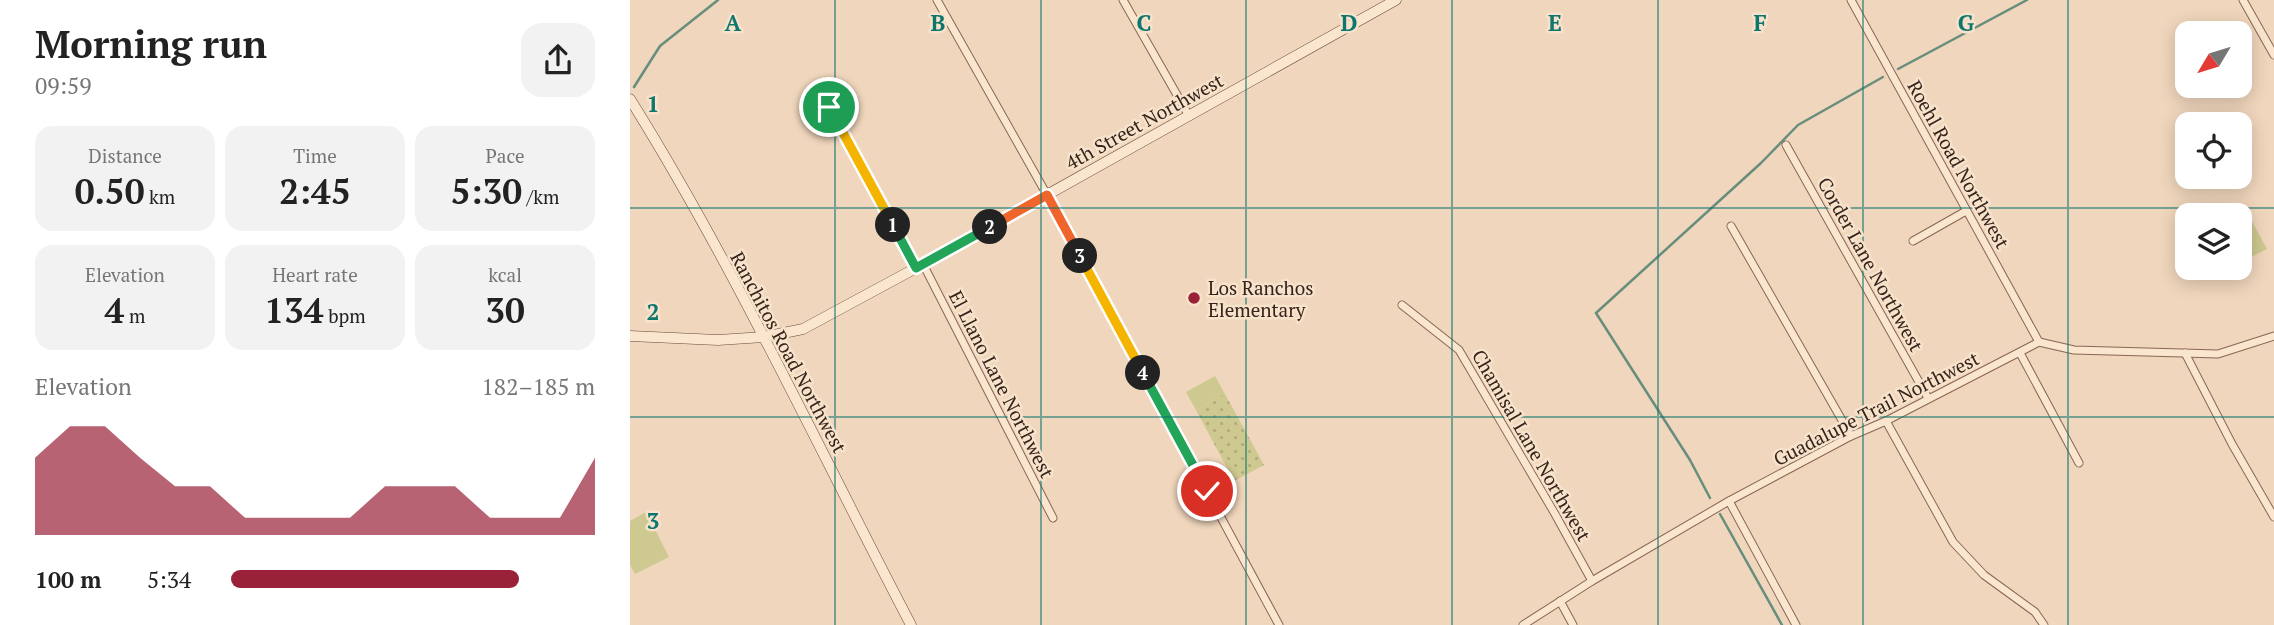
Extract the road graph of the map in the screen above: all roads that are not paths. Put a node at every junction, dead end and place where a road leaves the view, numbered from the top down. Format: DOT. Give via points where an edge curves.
graph roads {
  1 [pos="937,0"];
  2 [pos="1123,0"];
  3 [pos="1396,0"];
  4 [pos="1851,0"];
  5 [pos="2244,0"];
  6 [pos="2274,55"];
  7 [pos="630,99"];
  8 [pos="829,107"];
  9 [pos="1189,116"];
  10 [pos="1786,145"];
  11 [pos="1047,195"];
  12 [pos="1966,211"];
  13 [pos="1731,226"];
  14 [pos="1913,241"];
  15 [pos="920,266"];
  16 [pos="1402,305"];
  17 [pos="630,336"];
  18 [pos="2274,336"];
  19 [pos="764,337"];
  20 [pos="2039,342"];
  21 [pos="2020,352"];
  22 [pos="2185,353"];
  23 [pos="1928,398"];
  24 [pos="1886,421"];
  25 [pos="1851,436"];
  26 [pos="2079,463"];
  27 [pos="1729,501"];
  28 [pos="2274,517"];
  29 [pos="1052,519"];
  30 [pos="1592,581"];
  31 [pos="1560,601"];
  32 [pos="911,625"];
  33 [pos="1279,625"];
  34 [pos="1523,625"];
  35 [pos="1573,625"];
  36 [pos="1796,625"];
  37 [pos="2044,625"];
  1 -- 11 [label="street"];
  2 -- 9 [label="street"];
  3 -- 9 [label="main road, 4th Street Northwest"];
  4 -- 12 [label="street, Roehl Road Northwest"];
  5 -- 6 [label="street"];
  7 -- 19 [label="main road, Ranchitos Road Northwest"];
  8 -- 15 [label="street, El Llano Lane Northwest"];
  9 -- 11 [label="main road, 4th Street Northwest"];
  10 -- 23 [label="street, Corder Lane Northwest"];
  11 -- 15 [label="main road, 4th Street Northwest"];
  11 -- 33 [label="street"];
  12 -- 14 [label="street"];
  12 -- 20 [label="street, Roehl Road Northwest"];
  13 -- 25 [label="street"];
  15 -- 19 [label="main road, 4th Street Northwest" via="810,325"];
  15 -- 29 [label="street, El Llano Lane Northwest"];
  16 -- 30 [label="street, Chamisal Lane Northwest" via="1459,351"];
  17 -- 19 [label="main road, 4th Street Northwest" via="718,341"];
  18 -- 22 [label="street" via="2218,354"];
  19 -- 32 [label="main road, Ranchitos Road Northwest"];
  20 -- 21 [label="street, Guadalupe Trail Northwest"];
  20 -- 22 [label="street" via="2074,350"];
  21 -- 23 [label="street, Guadalupe Trail Northwest"];
  21 -- 26 [label="street"];
  22 -- 28 [label="street"];
  23 -- 24 [label="street, Guadalupe Trail Northwest"];
  24 -- 25 [label="street, Guadalupe Trail Northwest"];
  24 -- 37 [label="street" via="1954,542 1983,575 2035,612"];
  25 -- 27 [label="street, Guadalupe Trail Northwest"];
  27 -- 30 [label="street, Guadalupe Trail Northwest"];
  27 -- 36 [label="street"];
  30 -- 31 [label="street, Guadalupe Trail Northwest"];
  31 -- 34 [label="street, Guadalupe Trail Northwest"];
  31 -- 35 [label="street"];
}
